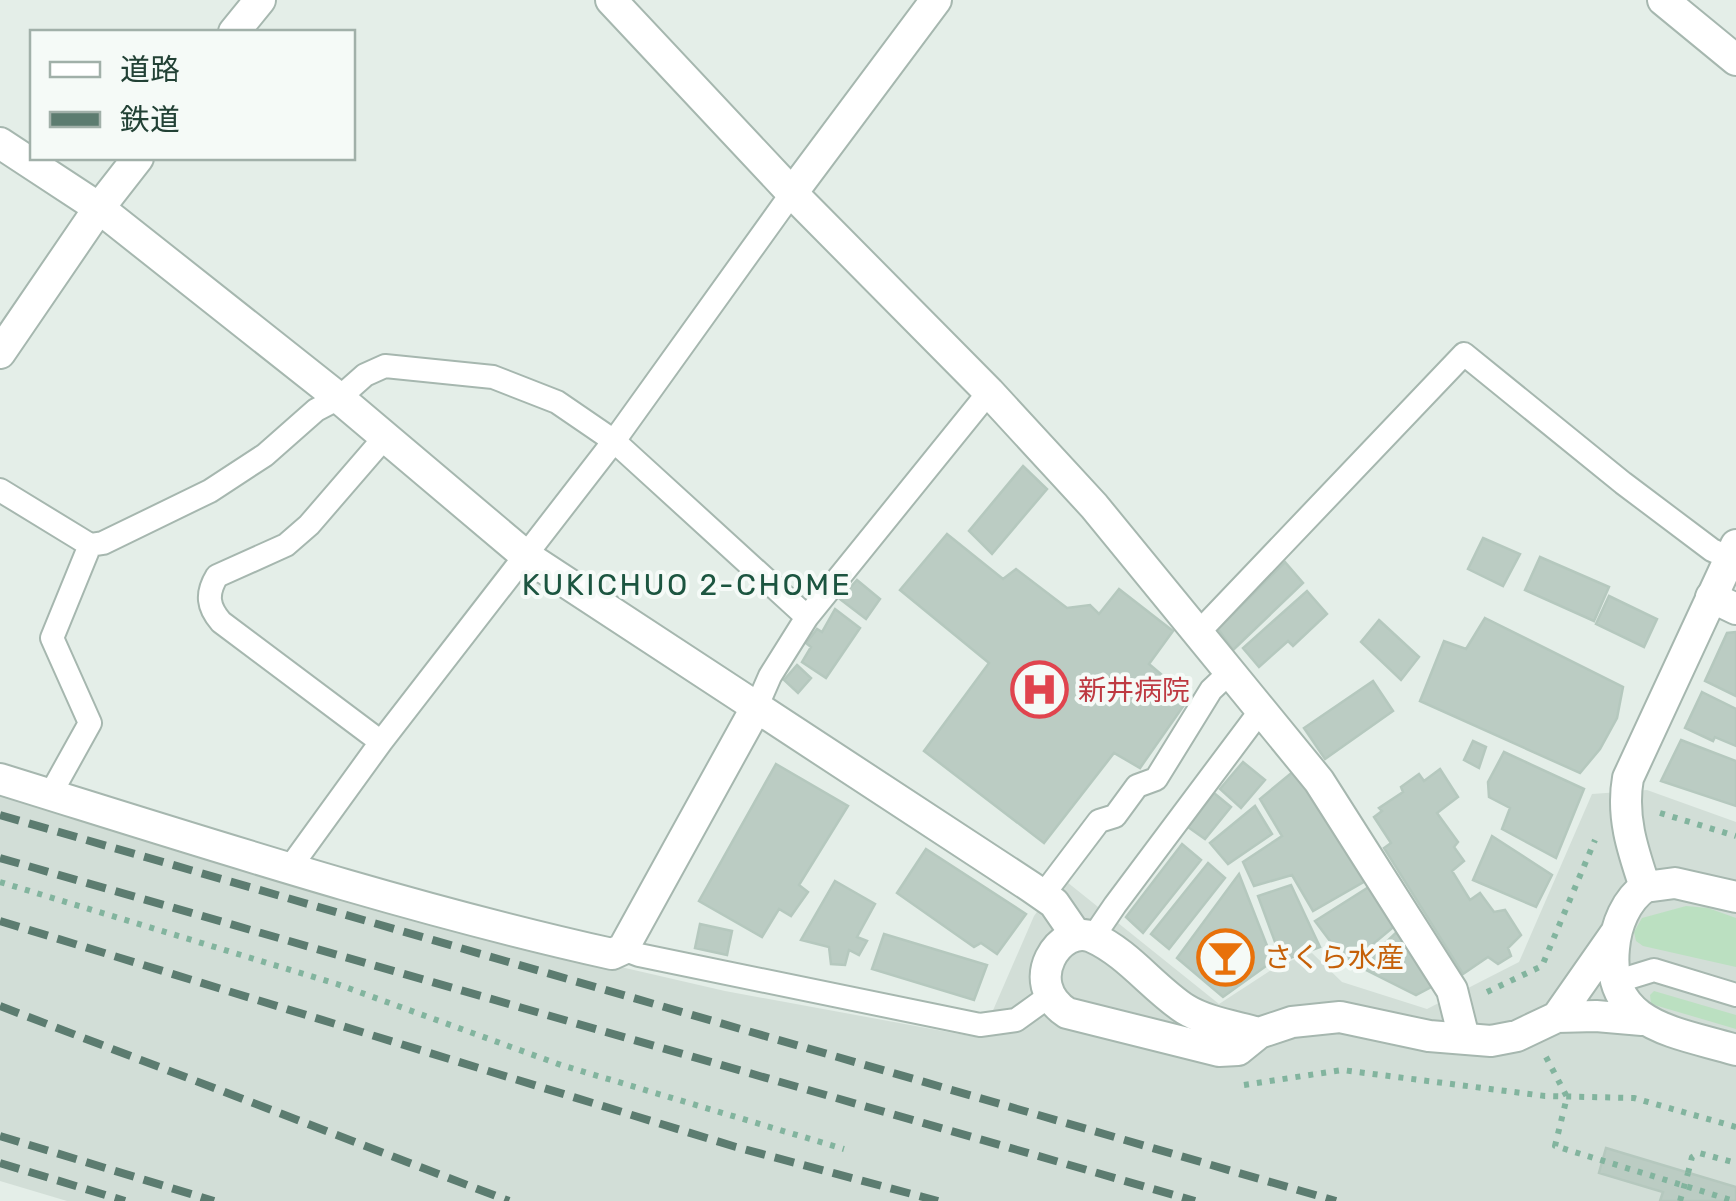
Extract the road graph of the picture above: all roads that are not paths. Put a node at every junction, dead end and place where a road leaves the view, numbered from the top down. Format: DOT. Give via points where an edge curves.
graph roads {
  1 [pos="260,0"];
  2 [pos="611,0"];
  3 [pos="936,0"];
  4 [pos="1663,0"];
  5 [pos="236,30"];
  6 [pos="1736,60"];
  7 [pos="0,143"];
  8 [pos="136,160"];
  9 [pos="792,193"];
  10 [pos="99,208"];
  11 [pos="0,352"];
  12 [pos="990,392"];
  13 [pos="339,398"];
  14 [pos="385,436"];
  15 [pos="614,441"];
  16 [pos="0,490"];
  17 [pos="90,545"];
  18 [pos="1733,551"];
  19 [pos="526,556"];
  20 [pos="1723,603"];
  21 [pos="806,616"];
  22 [pos="1198,632"];
  23 [pos="1230,672"];
  24 [pos="756,708"];
  25 [pos="1261,710"];
  26 [pos="381,742"];
  27 [pos="0,779"];
  28 [pos="50,794"];
  29 [pos="289,869"];
  30 [pos="1646,887"];
  31 [pos="1043,896"];
  32 [pos="1736,897"];
  33 [pos="1616,934"];
  34 [pos="1086,937"];
  35 [pos="623,949"];
  36 [pos="1615,982"];
  37 [pos="1736,995"];
  38 [pos="1048,996"];
  39 [pos="1557,1017"];
  40 [pos="1642,1020"];
  41 [pos="1259,1033"];
  42 [pos="1464,1038"];
  43 [pos="1736,1050"];
  1 -- 5 [label="street"];
  2 -- 9 [label="street"];
  3 -- 9 [label="street"];
  4 -- 6 [label="street"];
  7 -- 10 [label="street"];
  8 -- 10 [label="street"];
  9 -- 12 [label="street"];
  9 -- 15 [label="lane"];
  10 -- 11 [label="street"];
  10 -- 13 [label="street"];
  12 -- 21 [label="lane"];
  12 -- 22 [label="street"];
  13 -- 14 [label="street"];
  13 -- 15 [label="lane" via="385,366 493,377 557,402"];
  13 -- 17 [label="lane" via="210,490"];
  14 -- 19 [label="street"];
  14 -- 26 [label="lane" via="309,526 286,546 217,576 209,598 221,622"];
  15 -- 19 [label="lane"];
  15 -- 21 [label="lane"];
  16 -- 17 [label="lane"];
  17 -- 28 [label="lane" via="52,638 90,723"];
  18 -- 20 [label="street"];
  18 -- 22 [label="lane" via="1712,550 1464,354"];
  19 -- 24 [label="street"];
  19 -- 26 [label="lane"];
  20 -- 30 [label="street" via="1628,778 1627,826"];
  21 -- 24 [label="lane"];
  22 -- 23 [label="street"];
  23 -- 25 [label="street"];
  23 -- 31 [label="lane" via="1210,690 1156,780 1137,786 1115,816 1099,821"];
  24 -- 31 [label="street"];
  24 -- 35 [label="street"];
  25 -- 34 [label="lane"];
  25 -- 42 [label="street" via="1319,781 1452,990"];
  26 -- 29 [label="lane"];
  27 -- 28 [label="street"];
  28 -- 29 [label="street"];
  29 -- 35 [label="street" via="508,930 612,954"];
  30 -- 32 [label="street" via="1675,883"];
  30 -- 33 [label="street" via="1631,901"];
  31 -- 34 [label="street"];
  33 -- 36 [label="street"];
  33 -- 39 [label="street"];
  34 -- 38 [label="street" via="1061,942 1045,970"];
  34 -- 41 [label="street" via="1184,1008"];
  35 -- 38 [label="lane" via="980,1025 1016,1020"];
  36 -- 37 [label="lane" via="1654,970"];
  36 -- 40 [label="street"];
  38 -- 41 [label="street" via="1067,1012 1219,1051 1238,1050"];
  39 -- 40 [label="street"];
  39 -- 42 [label="street" via="1517,1036"];
  40 -- 43 [label="street"];
  41 -- 42 [label="street" via="1340,1017"];
}
